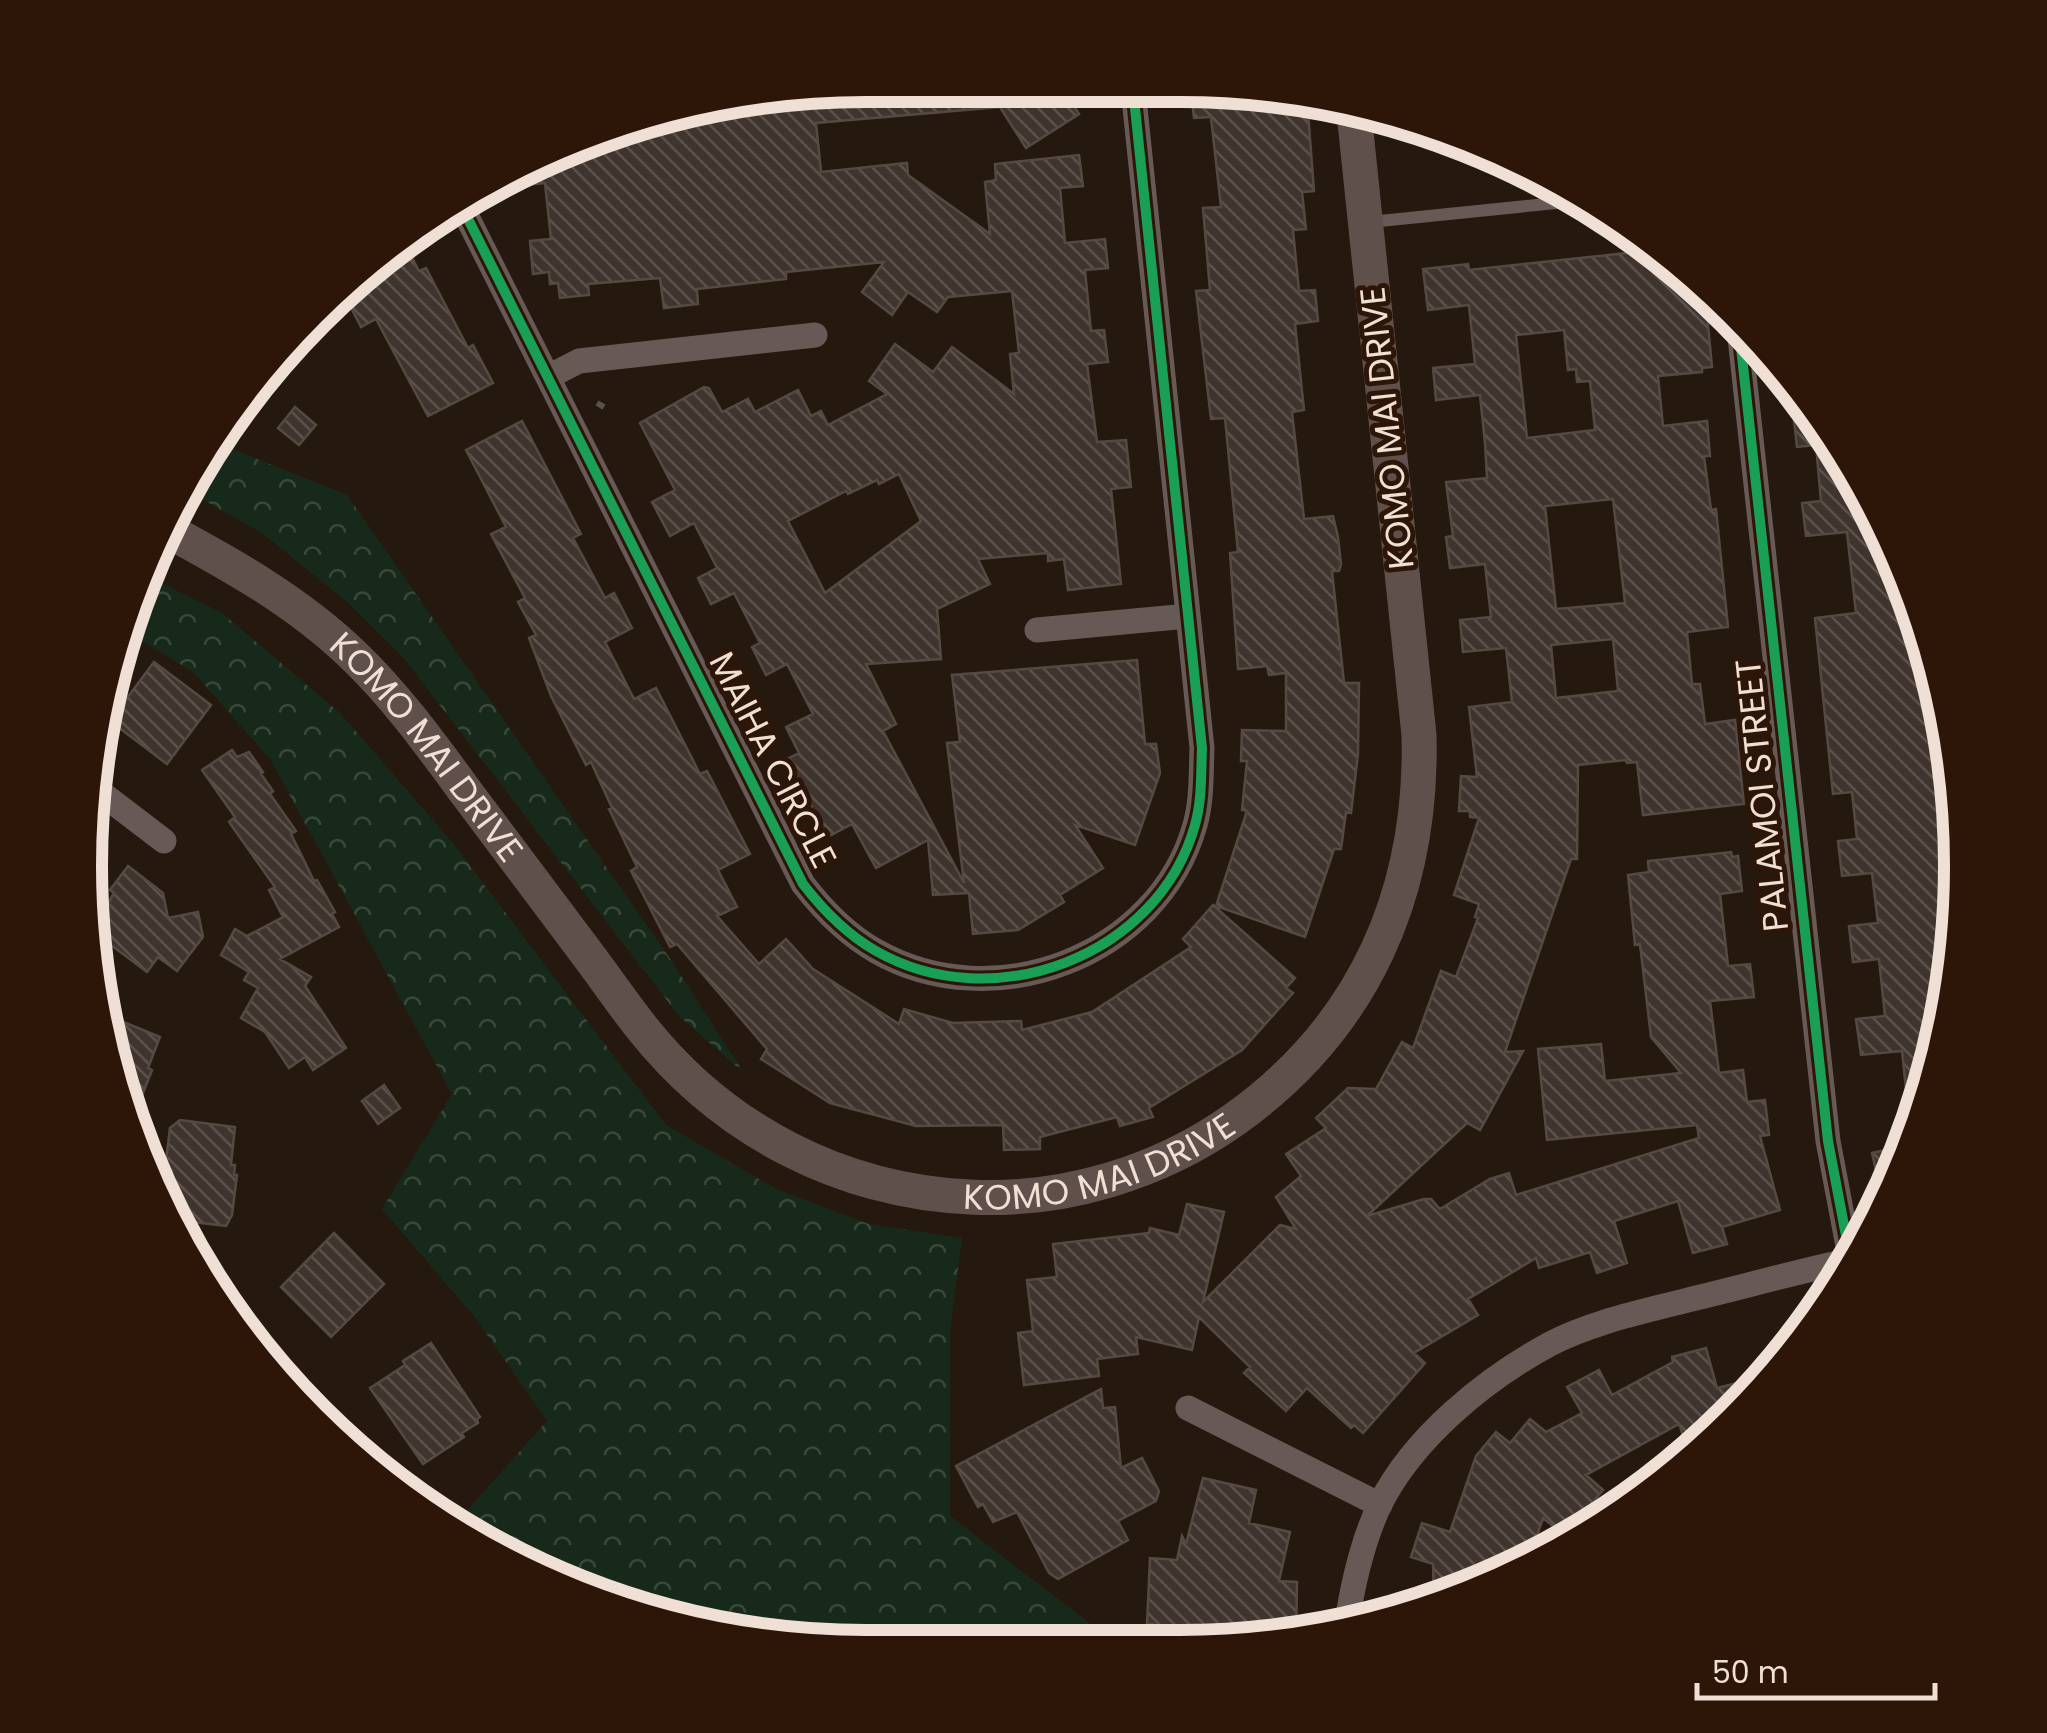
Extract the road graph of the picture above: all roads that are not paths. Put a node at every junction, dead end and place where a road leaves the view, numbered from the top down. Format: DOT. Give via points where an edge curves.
graph roads {
  1 [pos="1134,103"];
  2 [pos="1355,123"];
  3 [pos="1559,204"];
  4 [pos="466,216"];
  5 [pos="1365,222"];
  6 [pos="815,335"];
  7 [pos="1741,348"];
  8 [pos="548,377"];
  9 [pos="178,537"];
  10 [pos="1188,616"];
  11 [pos="1037,630"];
  12 [pos="106,797"];
  13 [pos="164,840"];
  14 [pos="1847,1239"];
  15 [pos="1831,1266"];
  16 [pos="1188,1408"];
  17 [pos="1380,1505"];
  18 [pos="1350,1611"];
  1 -- 10 [label="street, MAIHA CIRCLE"];
  2 -- 5 [label="main road, KOMO MAI DRIVE"];
  3 -- 5 [label="lane"];
  4 -- 8 [label="street, MAIHA CIRCLE"];
  5 -- 9 [label="main road, KOMO MAI DRIVE" via="1420,736 1415,837 1404,883 1365,976 1287,1076 1214,1133 1100,1183 1038,1196 944,1196 853,1177 745,1126 643,1030 412,718 354,656 289,602"];
  6 -- 8 [label="street" via="579,361"];
  7 -- 14 [label="street, PALAMOI STREET" via="1828,1142"];
  8 -- 10 [label="street, MAIHA CIRCLE" via="802,884 850,933 916,968 956,978 1028,975 1092,951 1158,896 1195,826 1200,790"];
  10 -- 11 [label="street"];
  12 -- 13 [label="street"];
  15 -- 17 [label="street" via="1618,1318 1552,1343 1460,1407 1418,1450"];
  16 -- 17 [label="street"];
  17 -- 18 [label="street"];
}
